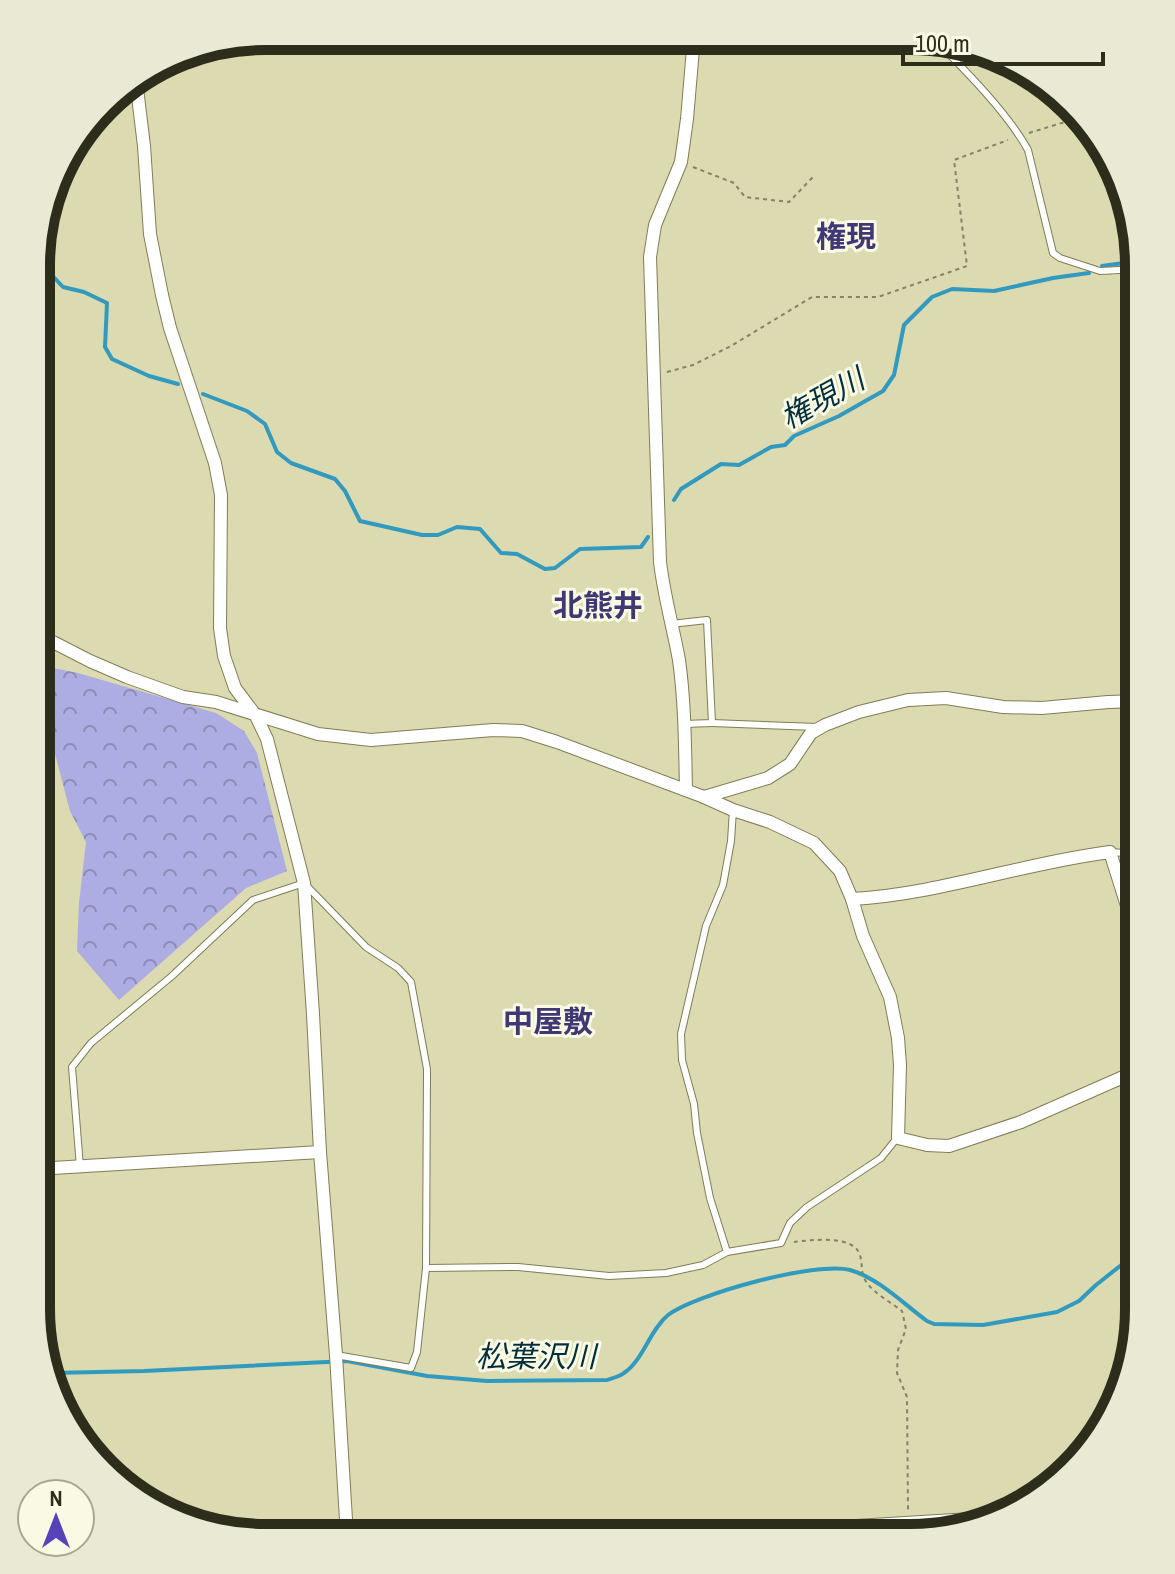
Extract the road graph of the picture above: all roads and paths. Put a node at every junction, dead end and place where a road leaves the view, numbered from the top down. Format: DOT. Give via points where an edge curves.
graph roads {
  1 [pos="693,50"];
  2 [pos="950,54"];
  3 [pos="137,92"];
  4 [pos="1069,121"];
  5 [pos="1020,136"];
  6 [pos="681,162"];
  7 [pos="813,177"];
  8 [pos="1125,270"];
  9 [pos="654,376"];
  10 [pos="671,624"];
  11 [pos="50,641"];
  12 [pos="1125,701"];
  13 [pos="256,716"];
  14 [pos="712,723"];
  15 [pos="684,724"];
  16 [pos="821,727"];
  17 [pos="686,790"];
  18 [pos="704,797"];
  19 [pos="733,810"];
  20 [pos="1110,852"];
  21 [pos="1125,853"];
  22 [pos="304,883"];
  23 [pos="852,899"];
  24 [pos="1125,900"];
  25 [pos="1125,1076"];
  26 [pos="898,1138"];
  27 [pos="320,1152"];
  28 [pos="80,1167"];
  29 [pos="50,1168"];
  30 [pos="781,1243"];
  31 [pos="727,1252"];
  32 [pos="426,1268"];
  33 [pos="336,1355"];
  34 [pos="346,1524"];
  35 [pos="909,1524"];
  1 -- 6 [label="street"];
  2 -- 5 [label="lane"];
  3 -- 13 [label="street" via="150,234 162,295 221,495 224,656 235,688"];
  4 -- 5 [label="path"];
  5 -- 8 [label="lane" via="1053,253 1100,271"];
  5 -- 9 [label="path" via="954,160 967,266 878,297 812,297 693,365"];
  6 -- 7 [label="path" via="734,183 745,197 789,202"];
  6 -- 9 [label="street" via="655,225 650,257"];
  9 -- 10 [label="street" via="660,562"];
  10 -- 14 [label="lane" via="707,620"];
  10 -- 15 [label="street"];
  11 -- 13 [label="street" via="127,677"];
  12 -- 16 [label="street" via="1042,708 946,698 908,700"];
  13 -- 17 [label="street" via="318,734 371,740 522,731"];
  13 -- 22 [label="street" via="267,739"];
  14 -- 15 [label="lane"];
  14 -- 16 [label="lane"];
  15 -- 17 [label="street"];
  16 -- 18 [label="street" via="790,764 768,778"];
  17 -- 18 [label="street"];
  18 -- 19 [label="street"];
  19 -- 23 [label="street" via="814,843 840,871"];
  19 -- 31 [label="lane" via="723,885 706,926 681,1034 710,1198"];
  20 -- 21 [label="lane"];
  20 -- 23 [label="street" via="888,897"];
  20 -- 24 [label="street"];
  22 -- 27 [label="street"];
  22 -- 28 [label="lane" via="253,900 91,1043 72,1067"];
  22 -- 32 [label="lane" via="366,947 411,982 427,1069"];
  23 -- 26 [label="street" via="890,997 900,1065"];
  25 -- 26 [label="street" via="1021,1122 949,1146"];
  26 -- 30 [label="lane" via="881,1158 807,1207 790,1223"];
  27 -- 28 [label="street"];
  27 -- 33 [label="street"];
  28 -- 29 [label="street"];
  30 -- 31 [label="lane"];
  30 -- 35 [label="path" via="823,1239 851,1244 859,1252 869,1286 902,1311 906,1329 897,1373 907,1397"];
  31 -- 32 [label="lane" via="703,1265 666,1273 609,1276 518,1267"];
  32 -- 33 [label="lane" via="411,1368"];
  33 -- 34 [label="street"];
}
